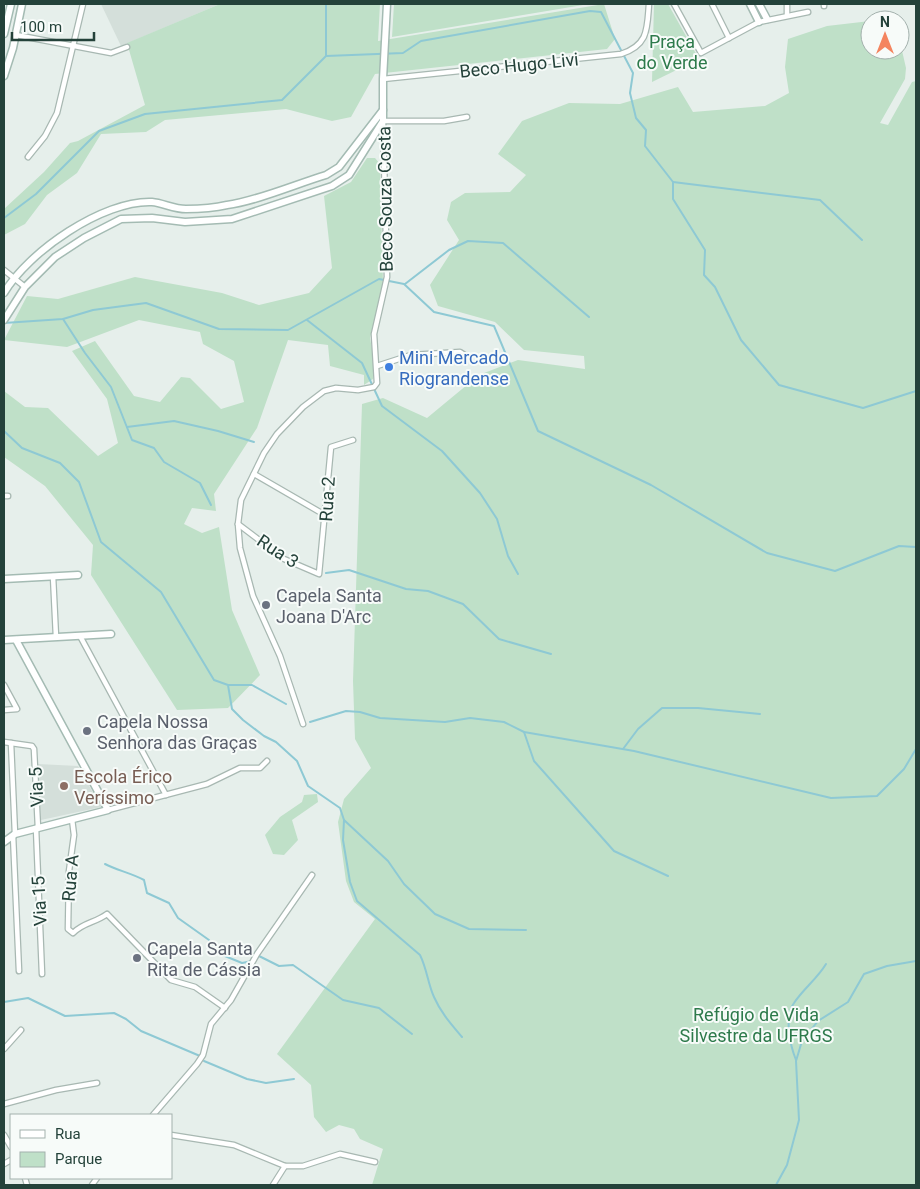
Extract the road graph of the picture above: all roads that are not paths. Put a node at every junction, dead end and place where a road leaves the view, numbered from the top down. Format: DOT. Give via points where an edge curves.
graph roads {
  1 [pos="11,4"];
  2 [pos="22,4"];
  3 [pos="83,4"];
  4 [pos="387,4"];
  5 [pos="649,4"];
  6 [pos="674,4"];
  7 [pos="712,4"];
  8 [pos="750,4"];
  9 [pos="759,4"];
  10 [pos="787,4"];
  11 [pos="808,12"];
  12 [pos="787,15"];
  13 [pos="8,18"];
  14 [pos="767,19"];
  15 [pos="759,22"];
  16 [pos="4,33"];
  17 [pos="16,35"];
  18 [pos="728,38"];
  19 [pos="13,47"];
  20 [pos="74,47"];
  21 [pos="128,47"];
  22 [pos="4,76"];
  23 [pos="383,79"];
  24 [pos="383,110"];
  25 [pos="467,116"];
  26 [pos="383,121"];
  27 [pos="28,157"];
  28 [pos="185,209"];
  29 [pos="186,222"];
  30 [pos="77,228"];
  31 [pos="84,238"];
  32 [pos="4,270"];
  33 [pos="13,277"];
  34 [pos="26,287"];
  35 [pos="4,293"];
  36 [pos="4,320"];
  37 [pos="466,356"];
  38 [pos="377,366"];
  39 [pos="353,440"];
  40 [pos="254,474"];
  41 [pos="325,515"];
  42 [pos="238,524"];
  43 [pos="319,574"];
  44 [pos="78,575"];
  45 [pos="53,576"];
  46 [pos="4,579"];
  47 [pos="111,634"];
  48 [pos="80,636"];
  49 [pos="56,637"];
  50 [pos="4,640"];
  51 [pos="16,640"];
  52 [pos="4,685"];
  53 [pos="4,710"];
  54 [pos="304,724"];
  55 [pos="4,742"];
  56 [pos="11,743"];
  57 [pos="267,761"];
  58 [pos="166,795"];
  59 [pos="108,810"];
  60 [pos="72,819"];
  61 [pos="37,828"];
  62 [pos="14,834"];
  63 [pos="4,842"];
  64 [pos="312,875"];
  65 [pos="19,971"];
  66 [pos="42,974"];
  67 [pos="225,1008"];
  68 [pos="21,1030"];
  69 [pos="4,1049"];
  70 [pos="97,1083"];
  71 [pos="4,1104"];
  72 [pos="154,1114"];
  73 [pos="172,1135"];
  74 [pos="375,1162"];
  75 [pos="285,1166"];
  76 [pos="274,1185"];
  1 -- 13 [label="street"];
  2 -- 17 [label="street"];
  3 -- 20 [label="street"];
  4 -- 23 [label="street, Beco Souza Costa"];
  5 -- 23 [label="street, Beco Hugo Livi" via="647,33 640,43 621,54"];
  6 -- 18 [label="street" via="701,53"];
  7 -- 18 [label="street"];
  8 -- 15 [label="street"];
  9 -- 14 [label="street"];
  10 -- 12 [label="street"];
  11 -- 12 [label="street"];
  12 -- 14 [label="street"];
  13 -- 16 [label="street"];
  13 -- 17 [label="street" via="8,30"];
  14 -- 15 [label="street"];
  15 -- 18 [label="street"];
  16 -- 19 [label="street" via="11,36"];
  17 -- 19 [label="street"];
  17 -- 20 [label="street"];
  19 -- 22 [label="street"];
  20 -- 21 [label="street" via="111,53"];
  20 -- 27 [label="street" via="57,113"];
  23 -- 24 [label="street, Beco Souza Costa"];
  24 -- 26 [label="street, Beco Souza Costa"];
  24 -- 28 [label="street" via="339,167 326,175 228,205"];
  25 -- 26 [label="street" via="444,120"];
  26 -- 29 [label="street" via="349,175 332,186 232,218"];
  26 -- 38 [label="street, Beco Souza Costa" via="387,277 374,334"];
  28 -- 29 [label="street"];
  28 -- 30 [label="street" via="152,202 117,207"];
  29 -- 31 [label="street" via="152,218 121,220"];
  30 -- 31 [label="street"];
  30 -- 33 [label="street"];
  31 -- 34 [label="street" via="55,257"];
  32 -- 33 [label="street"];
  33 -- 34 [label="street"];
  33 -- 35 [label="street"];
  34 -- 36 [label="street"];
  37 -- 38 [label="street" via="461,352 411,355"];
  38 -- 40 [label="street, Beco Souza Costa" via="374,387 324,391 303,407 277,434"];
  39 -- 41 [label="street, Rua 2" via="331,446"];
  40 -- 41 [label="street"];
  40 -- 42 [label="street, Beco Souza Costa" via="241,500"];
  41 -- 43 [label="street, Rua 2"];
  42 -- 43 [label="street, Rua 3" via="284,559"];
  42 -- 54 [label="street, Beco Souza Costa" via="240,548 253,596 280,656"];
  44 -- 45 [label="street"];
  45 -- 46 [label="street"];
  45 -- 49 [label="street"];
  47 -- 48 [label="street"];
  48 -- 49 [label="street"];
  48 -- 58 [label="street"];
  49 -- 51 [label="street"];
  50 -- 51 [label="street"];
  51 -- 59 [label="street"];
  52 -- 53 [label="street" via="17,709"];
  55 -- 56 [label="street, Via 5"];
  56 -- 61 [label="street, Via 5" via="34,749"];
  56 -- 62 [label="street"];
  57 -- 58 [label="street" via="260,768 240,768 207,784"];
  58 -- 59 [label="street"];
  59 -- 60 [label="street"];
  60 -- 61 [label="street"];
  60 -- 67 [label="street, Rua A" via="74,835 66,925 73,933 82,924 107,914 171,980 195,987"];
  61 -- 62 [label="street"];
  61 -- 66 [label="street, Via 15"];
  62 -- 63 [label="street"];
  62 -- 65 [label="street"];
  64 -- 67 [label="street" via="256,954"];
  67 -- 72 [label="street" via="211,1024 203,1055 197,1064"];
  68 -- 69 [label="street"];
  70 -- 71 [label="street"];
  73 -- 75 [label="street" via="234,1145"];
  74 -- 75 [label="street" via="340,1154 303,1166"];
  75 -- 76 [label="street"];
}
